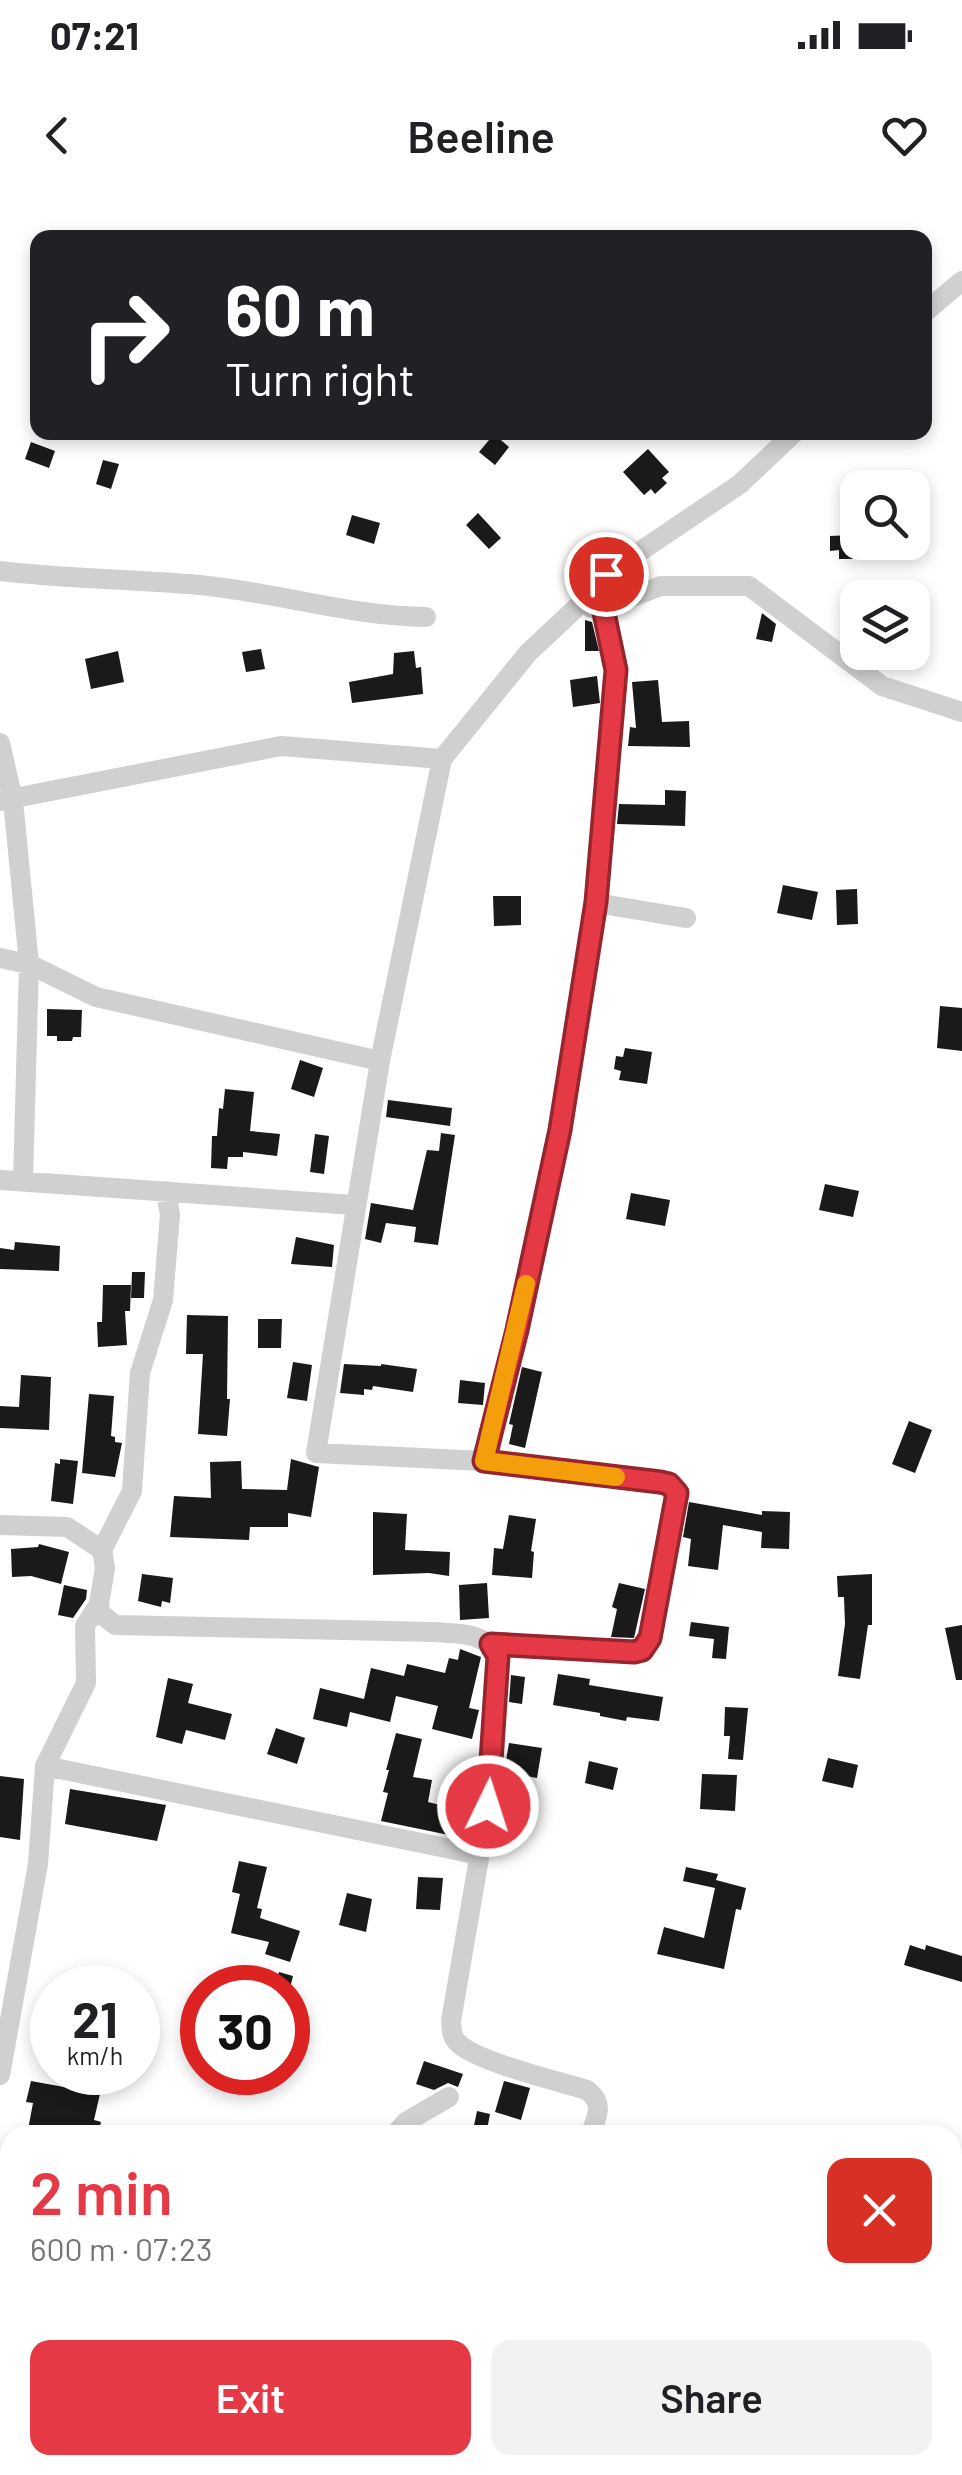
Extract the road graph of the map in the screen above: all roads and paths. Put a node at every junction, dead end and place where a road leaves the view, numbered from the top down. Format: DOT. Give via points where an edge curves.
graph roads {
  1 [pos="962,280"];
  2 [pos="932,306"];
  3 [pos="786,440"];
  4 [pos="0,571"];
  5 [pos="606,574"];
  6 [pos="576,608"];
  7 [pos="603,608"];
  8 [pos="426,617"];
  9 [pos="962,712"];
  10 [pos="0,743"];
  11 [pos="442,759"];
  12 [pos="6,800"];
  13 [pos="596,902"];
  14 [pos="686,918"];
  15 [pos="0,958"];
  16 [pos="29,964"];
  17 [pos="380,1062"];
  18 [pos="0,1180"];
  19 [pos="24,1181"];
  20 [pos="166,1191"];
  21 [pos="354,1205"];
  22 [pos="484,1461"];
  23 [pos="0,1525"];
  24 [pos="102,1550"];
  25 [pos="99,1604"];
  26 [pos="491,1644"];
  27 [pos="45,1766"];
  28 [pos="480,1856"];
  29 [pos="0,2074"];
  30 [pos="449,2098"];
  31 [pos="403,2125"];
  32 [pos="594,2125"];
  1 -- 2 [label="street"];
  3 -- 5 [label="street" via="740,484"];
  4 -- 8 [label="street" via="198,585 380,616"];
  5 -- 6 [label="street"];
  5 -- 7 [label="street"];
  6 -- 7 [label="street"];
  6 -- 11 [label="street" via="528,653"];
  7 -- 9 [label="street" via="661,586 749,586 882,686"];
  7 -- 13 [label="street" via="616,670"];
  10 -- 12 [label="street"];
  11 -- 12 [label="street" via="281,746"];
  11 -- 17 [label="street"];
  12 -- 16 [label="street"];
  13 -- 14 [label="street"];
  13 -- 22 [label="street" via="560,1130"];
  15 -- 16 [label="street"];
  16 -- 17 [label="street" via="96,997"];
  16 -- 19 [label="street"];
  17 -- 21 [label="street"];
  18 -- 19 [label="street"];
  19 -- 20 [label="street"];
  20 -- 21 [label="street"];
  20 -- 24 [label="street" via="163,1300 140,1374 132,1491"];
  21 -- 22 [label="street" via="316,1452"];
  22 -- 26 [label="street" via="660,1482 677,1493 650,1638 642,1650"];
  23 -- 24 [label="street" via="68,1528"];
  24 -- 25 [label="street"];
  25 -- 26 [label="street" via="100,1614 115,1625 434,1632 479,1636"];
  25 -- 27 [label="street" via="85,1626 86,1683"];
  26 -- 28 [label="street" via="498,1656"];
  27 -- 28 [label="street"];
  27 -- 29 [label="street" via="38,1864"];
  28 -- 32 [label="street" via="452,2035 481,2056 586,2090 600,2108"];
  30 -- 31 [label="street"];
}
